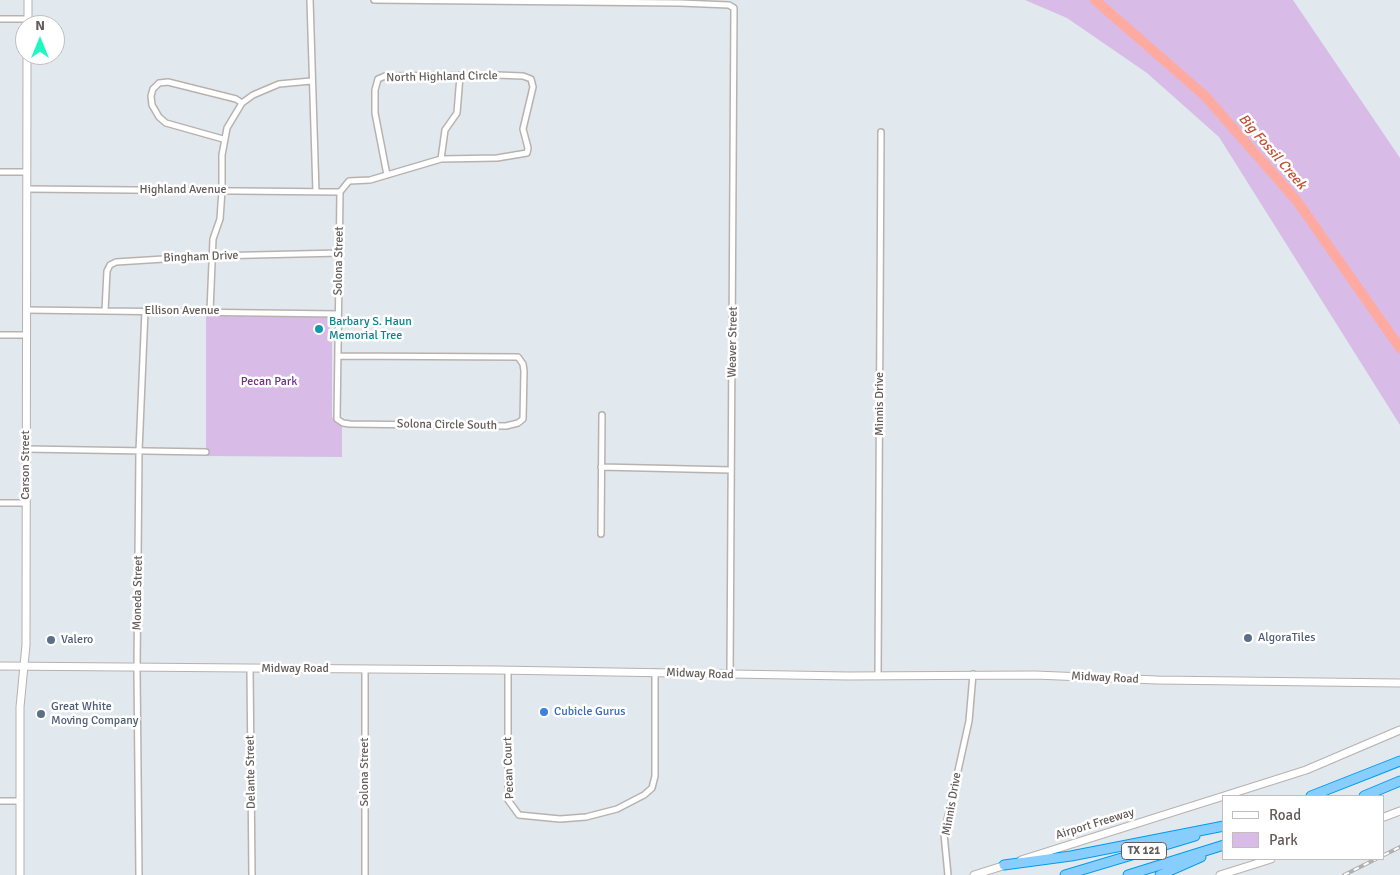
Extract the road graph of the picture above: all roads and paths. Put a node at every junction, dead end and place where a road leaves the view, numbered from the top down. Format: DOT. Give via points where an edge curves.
graph roads {
  1 [pos="28,0"];
  2 [pos="310,0"];
  3 [pos="374,0"];
  4 [pos="28,15"];
  5 [pos="0,19"];
  6 [pos="15,21"];
  7 [pos="28,65"];
  8 [pos="460,76"];
  9 [pos="311,81"];
  10 [pos="242,104"];
  11 [pos="881,132"];
  12 [pos="223,140"];
  13 [pos="440,159"];
  14 [pos="0,172"];
  15 [pos="27,172"];
  16 [pos="387,175"];
  17 [pos="27,189"];
  18 [pos="222,190"];
  19 [pos="316,192"];
  20 [pos="340,192"];
  21 [pos="340,253"];
  22 [pos="212,256"];
  23 [pos="26,310"];
  24 [pos="105,311"];
  25 [pos="145,311"];
  26 [pos="210,312"];
  27 [pos="338,314"];
  28 [pos="26,334"];
  29 [pos="0,335"];
  30 [pos="338,356"];
  31 [pos="602,415"];
  32 [pos="337,419"];
  33 [pos="26,449"];
  34 [pos="139,451"];
  35 [pos="206,452"];
  36 [pos="601,467"];
  37 [pos="731,470"];
  38 [pos="0,503"];
  39 [pos="25,503"];
  40 [pos="601,534"];
  41 [pos="0,666"];
  42 [pos="24,666"];
  43 [pos="137,669"];
  44 [pos="250,669"];
  45 [pos="365,669"];
  46 [pos="508,670"];
  47 [pos="655,672"];
  48 [pos="972,674"];
  49 [pos="730,675"];
  50 [pos="878,676"];
  51 [pos="1400,683"];
  52 [pos="1400,730"];
  53 [pos="1400,761"];
  54 [pos="1400,781"];
  55 [pos="1227,795"];
  56 [pos="1314,795"];
  57 [pos="1366,795"];
  58 [pos="1222,797"];
  59 [pos="0,800"];
  60 [pos="19,801"];
  61 [pos="1400,811"];
  62 [pos="1385,818"];
  63 [pos="1222,826"];
  64 [pos="1222,827"];
  65 [pos="1222,847"];
  66 [pos="1222,847"];
  67 [pos="1268,860"];
  68 [pos="1004,865"];
  69 [pos="981,874"];
  70 [pos="20,875"];
  71 [pos="139,875"];
  72 [pos="252,875"];
  73 [pos="365,875"];
  74 [pos="948,875"];
  75 [pos="974,875"];
  76 [pos="1065,875"];
  77 [pos="1128,875"];
  78 [pos="1160,875"];
  79 [pos="1220,875"];
  1 -- 4 [label="main road"];
  2 -- 9 [label="street"];
  3 -- 37 [label="street, Weaver Street" via="680,3 729,5 734,10"];
  5 -- 6 [label="street"];
  7 -- 15 [label="main road, Carson Street"];
  8 -- 13 [label="street" via="457,112 444,134"];
  8 -- 13 [label="street, North Highland Circle" via="529,77 533,87 524,118 527,153 497,158"];
  8 -- 16 [label="street, North Highland Circle" via="385,76 378,79 375,113"];
  9 -- 10 [label="street" via="279,84 253,95"];
  9 -- 19 [label="street"];
  10 -- 12 [label="street"];
  10 -- 12 [label="street" via="236,99 168,82 153,88 150,96 152,105 166,123"];
  11 -- 50 [label="street, Minnis Drive"];
  12 -- 18 [label="street"];
  13 -- 16 [label="street"];
  14 -- 15 [label="street"];
  15 -- 17 [label="main road, Carson Street"];
  16 -- 20 [label="street" via="348,181"];
  17 -- 18 [label="street, Highland Avenue"];
  17 -- 23 [label="main road, Carson Street"];
  18 -- 19 [label="street, Highland Avenue"];
  18 -- 22 [label="street"];
  19 -- 20 [label="street, Highland Avenue"];
  20 -- 21 [label="street, Solona Street"];
  21 -- 22 [label="street, Bingham Drive"];
  21 -- 27 [label="street, Solona Street"];
  22 -- 24 [label="street, Bingham Drive" via="129,260 110,264"];
  22 -- 26 [label="street"];
  23 -- 24 [label="street, Ellison Avenue"];
  23 -- 28 [label="main road, Carson Street"];
  24 -- 25 [label="street, Ellison Avenue"];
  25 -- 26 [label="street, Ellison Avenue"];
  25 -- 34 [label="street, Moneda Street"];
  26 -- 27 [label="street, Ellison Avenue"];
  27 -- 30 [label="street, Solona Street"];
  28 -- 29 [label="street"];
  28 -- 33 [label="main road, Carson Street"];
  30 -- 32 [label="street, Solona Street"];
  30 -- 32 [label="street, Solona Circle South" via="518,357 523,364 524,411 521,422 513,425 350,424"];
  31 -- 36 [label="street"];
  33 -- 34 [label="street"];
  33 -- 39 [label="main road, Carson Street"];
  34 -- 35 [label="street"];
  34 -- 43 [label="street, Moneda Street"];
  36 -- 37 [label="street"];
  36 -- 40 [label="street"];
  37 -- 49 [label="street, Weaver Street"];
  38 -- 39 [label="street"];
  39 -- 42 [label="main road, Carson Street"];
  41 -- 42 [label="main road, Midway Road"];
  42 -- 43 [label="main road, Midway Road"];
  42 -- 60 [label="main road, Carson Street"];
  43 -- 44 [label="main road, Midway Road"];
  43 -- 71 [label="street, Moneda Street"];
  44 -- 45 [label="main road, Midway Road"];
  44 -- 72 [label="street, Delante Street"];
  45 -- 46 [label="main road, Midway Road"];
  45 -- 73 [label="street, Solona Street"];
  46 -- 47 [label="main road, Midway Road"];
  46 -- 47 [label="street, Pecan Court" via="508,800 519,815 560,819 586,817 617,809 652,788 655,776"];
  47 -- 49 [label="main road, Midway Road"];
  48 -- 50 [label="main road, Midway Road"];
  48 -- 51 [label="main road, Midway Road"];
  48 -- 74 [label="street, Minnis Drive" via="969,722 944,834"];
  49 -- 50 [label="main road, Midway Road"];
  52 -- 55 [label="main road, Airport Freeway" via="1306,770"];
  53 -- 56 [label="highway"];
  54 -- 57 [label="highway"];
  58 -- 68 [label="main road, Airport Freeway"];
  59 -- 60 [label="street"];
  60 -- 70 [label="main road, Carson Street"];
  61 -- 62 [label="main road"];
  63 -- 68 [label="highway"];
  64 -- 76 [label="highway, TX 121"];
  65 -- 77 [label="highway, TX 121"];
  66 -- 78 [label="highway"];
  67 -- 79 [label="main road"];
  68 -- 69 [label="main road, Airport Freeway"];
  69 -- 75 [label="main road, Airport Freeway"];
}
